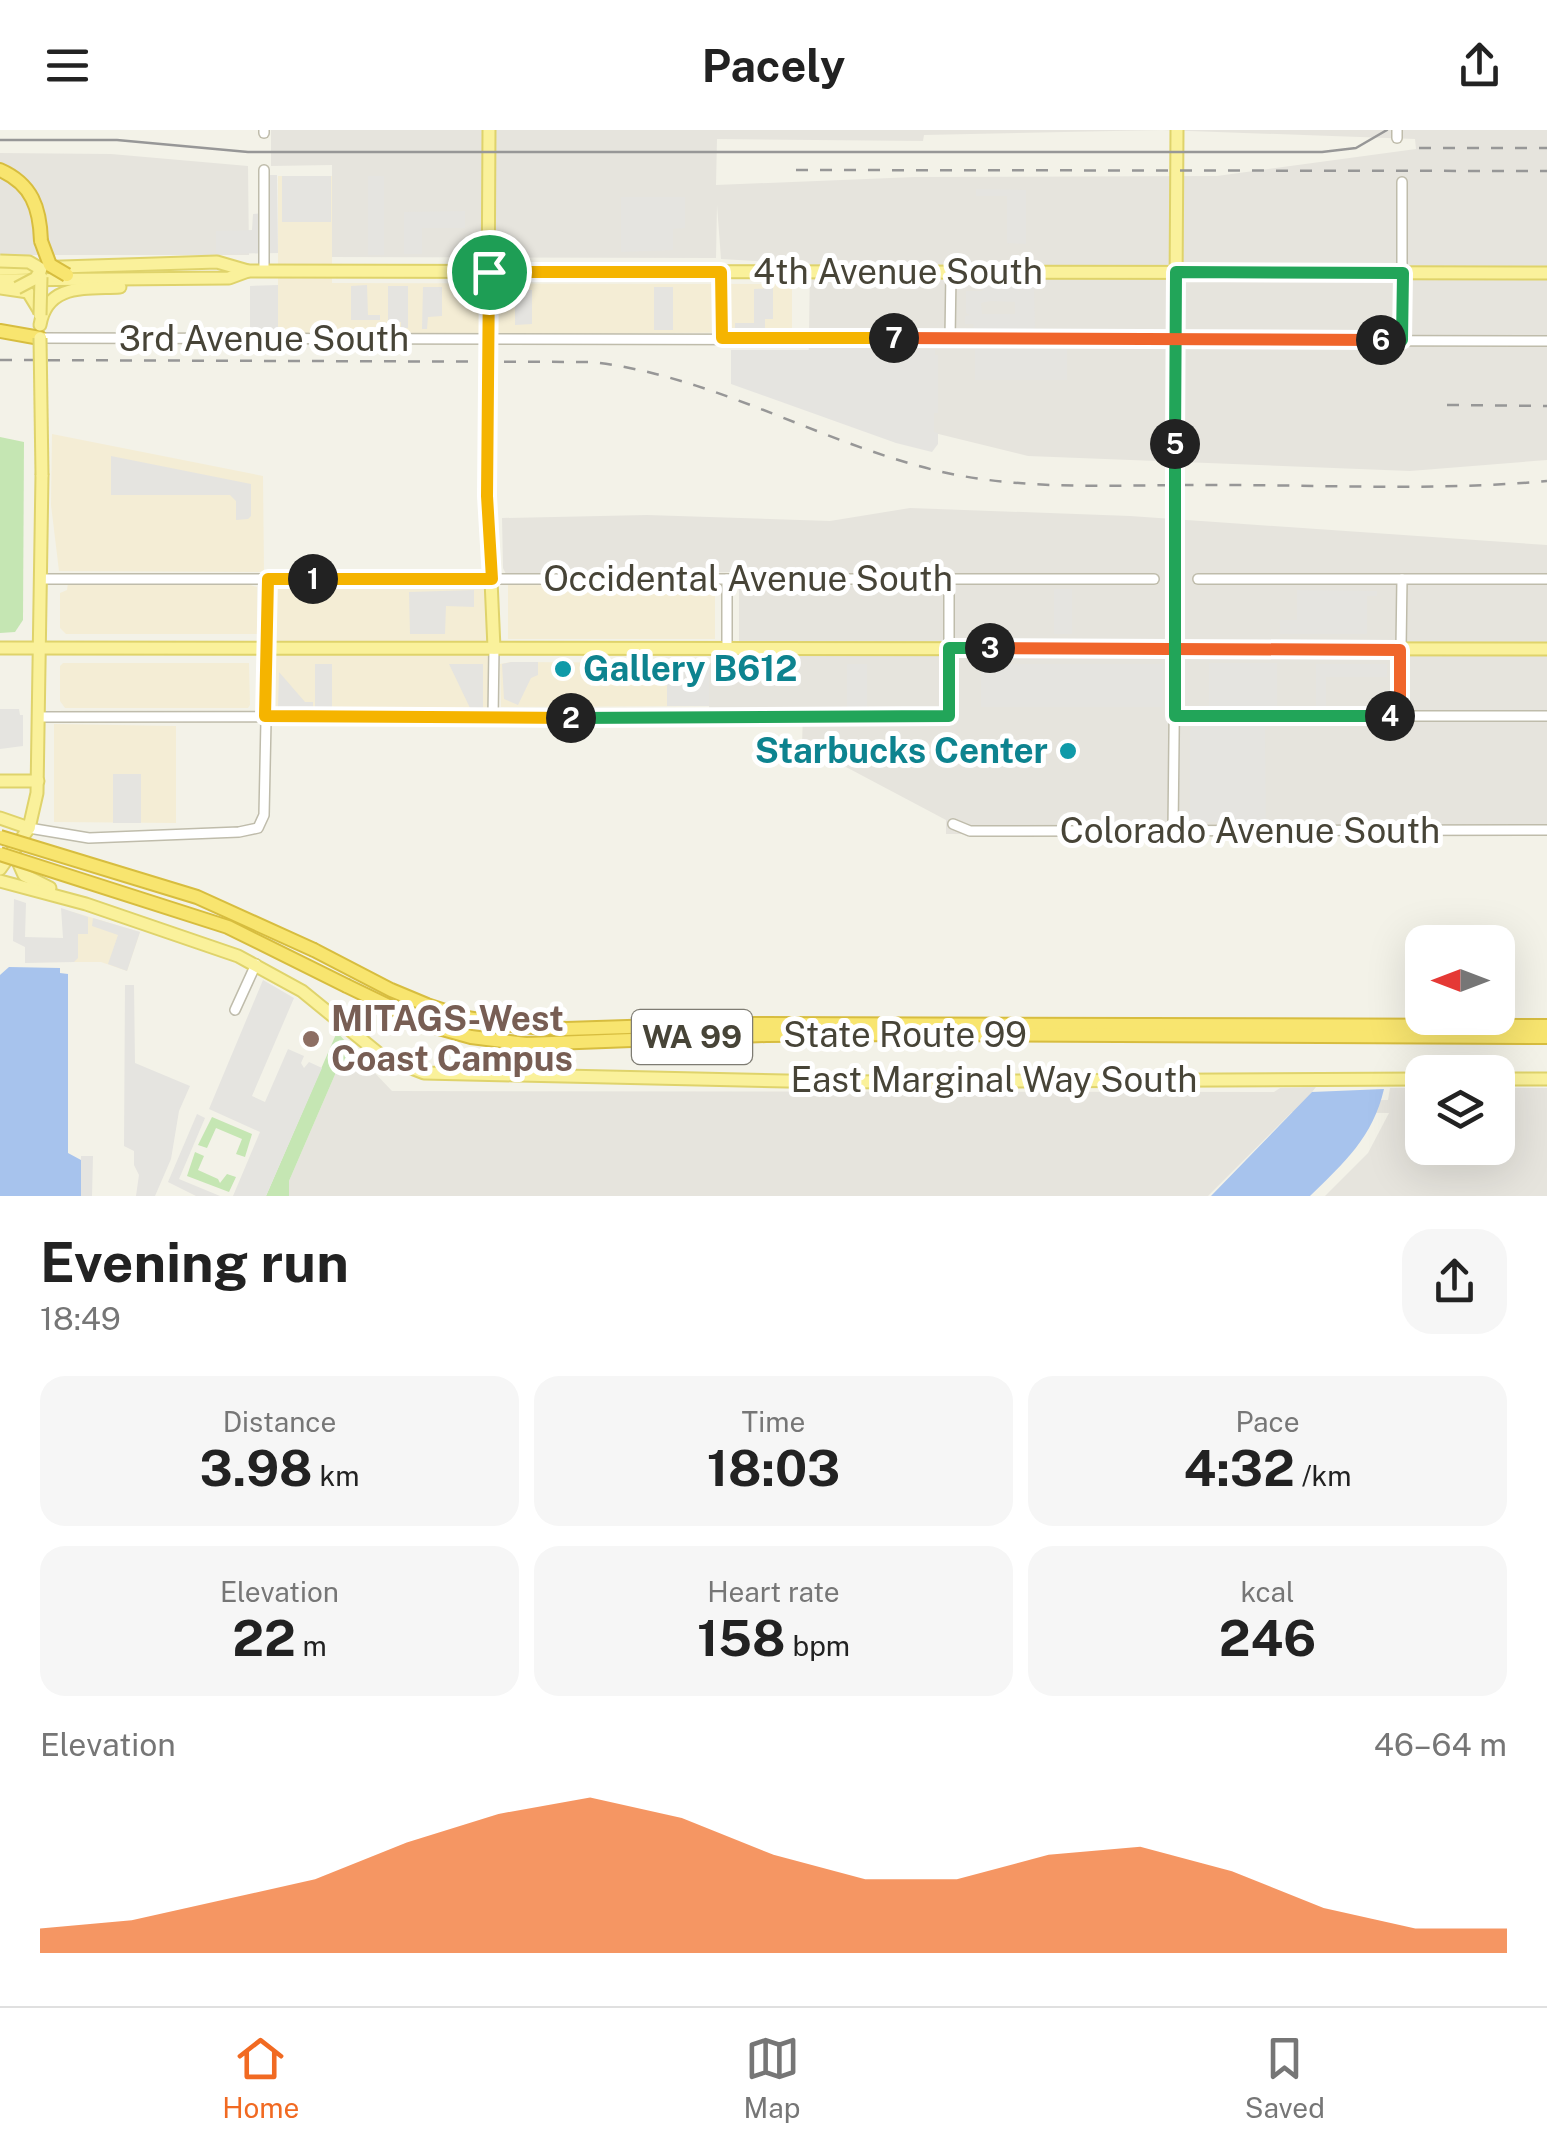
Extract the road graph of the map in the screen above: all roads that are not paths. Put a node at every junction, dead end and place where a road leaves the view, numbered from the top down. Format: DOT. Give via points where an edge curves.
graph roads {
  1 [pos="490,130"];
  2 [pos="1177,130"];
  3 [pos="0,170"];
  4 [pos="264,170"];
  5 [pos="1402,182"];
  6 [pos="41,241"];
  7 [pos="0,261"];
  8 [pos="0,270"];
  9 [pos="248,271"];
  10 [pos="264,271"];
  11 [pos="489,272"];
  12 [pos="721,272"];
  13 [pos="951,272"];
  14 [pos="1176,272"];
  15 [pos="41,273"];
  16 [pos="1403,273"];
  17 [pos="1547,273"];
  18 [pos="67,275"];
  19 [pos="194,277"];
  20 [pos="0,280"];
  21 [pos="0,288"];
  22 [pos="18,288"];
  23 [pos="40,326"];
  24 [pos="0,331"];
  25 [pos="722,338"];
  26 [pos="0,339"];
  27 [pos="489,339"];
  28 [pos="950,339"];
  29 [pos="1176,340"];
  30 [pos="1402,340"];
  31 [pos="1547,342"];
  32 [pos="268,579"];
  33 [pos="492,579"];
  34 [pos="727,579"];
  35 [pos="949,579"];
  36 [pos="1154,579"];
  37 [pos="1198,579"];
  38 [pos="1402,579"];
  39 [pos="1547,579"];
  40 [pos="42,580"];
  41 [pos="0,648"];
  42 [pos="41,648"];
  43 [pos="267,648"];
  44 [pos="494,648"];
  45 [pos="727,648"];
  46 [pos="949,648"];
  47 [pos="1175,648"];
  48 [pos="1547,649"];
  49 [pos="1400,650"];
  50 [pos="265,716"];
  51 [pos="1175,716"];
  52 [pos="1400,716"];
  53 [pos="1547,716"];
  54 [pos="40,717"];
  55 [pos="493,718"];
  56 [pos="0,780"];
  57 [pos="38,781"];
  58 [pos="0,818"];
  59 [pos="954,824"];
  60 [pos="29,828"];
  61 [pos="1547,830"];
  62 [pos="1172,831"];
  63 [pos="0,837"];
  64 [pos="6,854"];
  65 [pos="0,869"];
  66 [pos="0,881"];
  67 [pos="86,904"];
  68 [pos="256,964"];
  69 [pos="235,1010"];
  70 [pos="1547,1026"];
  71 [pos="1330,1031"];
  72 [pos="1547,1037"];
  73 [pos="1547,1078"];
  74 [pos="1405,1079"];
  75 [pos="1515,1079"];
  1 -- 11 [label="main road"];
  2 -- 14 [label="main road"];
  3 -- 6 [label="highway" via="34,198"];
  4 -- 10 [label="street"];
  5 -- 16 [label="street"];
  6 -- 15 [label="highway, bridge"];
  6 -- 18 [label="highway, bridge" via="50,265"];
  7 -- 15 [label="main road, bridge" via="29,262"];
  8 -- 9 [label="main road, 4th Avenue South" via="216,262"];
  9 -- 10 [label="main road, 4th Avenue South"];
  9 -- 18 [label="main road"];
  9 -- 19 [label="main road, 4th Avenue South"];
  10 -- 11 [label="main road, 4th Avenue South"];
  11 -- 12 [label="main road, 4th Avenue South"];
  11 -- 27 [label="main road"];
  12 -- 13 [label="main road, 4th Avenue South"];
  12 -- 25 [label="street"];
  13 -- 14 [label="main road, 4th Avenue South"];
  13 -- 28 [label="street"];
  14 -- 16 [label="main road, 4th Avenue South"];
  14 -- 29 [label="main road"];
  15 -- 18 [label="main road, bridge"];
  15 -- 22 [label="main road, bridge"];
  15 -- 23 [label="main road, bridge"];
  16 -- 17 [label="main road, 4th Avenue South"];
  16 -- 30 [label="street"];
  19 -- 20 [label="main road, 4th Avenue South"];
  19 -- 23 [label="main road" via="64,292 46,304"];
  21 -- 22 [label="main road"];
  22 -- 23 [label="main road, bridge" via="32,295"];
  23 -- 24 [label="highway"];
  23 -- 40 [label="main road, bridge"];
  25 -- 27 [label="street, 3rd Avenue South"];
  25 -- 28 [label="street, 3rd Avenue South"];
  26 -- 27 [label="street, 3rd Avenue South"];
  27 -- 33 [label="main road"];
  28 -- 29 [label="street, 3rd Avenue South"];
  29 -- 30 [label="street, 3rd Avenue South"];
  29 -- 47 [label="main road, bridge"];
  30 -- 31 [label="street, 3rd Avenue South"];
  32 -- 33 [label="street, Occidental Avenue South"];
  32 -- 40 [label="street, Occidental Avenue South"];
  32 -- 43 [label="street"];
  33 -- 34 [label="street, Occidental Avenue South"];
  33 -- 44 [label="main road"];
  34 -- 35 [label="street, Occidental Avenue South"];
  34 -- 45 [label="street"];
  35 -- 36 [label="street, Occidental Avenue South"];
  35 -- 46 [label="street"];
  37 -- 38 [label="street"];
  38 -- 39 [label="street"];
  38 -- 49 [label="street"];
  40 -- 42 [label="main road"];
  41 -- 42 [label="main road"];
  42 -- 43 [label="main road"];
  42 -- 54 [label="main road"];
  43 -- 44 [label="main road"];
  43 -- 50 [label="street"];
  44 -- 45 [label="main road"];
  44 -- 55 [label="street"];
  45 -- 46 [label="main road"];
  46 -- 47 [label="main road"];
  46 -- 55 [label="street" via="949,716"];
  47 -- 49 [label="main road"];
  47 -- 51 [label="street"];
  48 -- 49 [label="main road"];
  49 -- 52 [label="street"];
  50 -- 54 [label="street"];
  50 -- 55 [label="street"];
  50 -- 60 [label="street" via="259,826 90,838"];
  51 -- 52 [label="street"];
  51 -- 62 [label="street"];
  52 -- 53 [label="street"];
  54 -- 57 [label="main road"];
  56 -- 57 [label="main road"];
  57 -- 60 [label="main road"];
  58 -- 60 [label="main road"];
  59 -- 62 [label="street, Colorado Avenue South" via="970,831"];
  60 -- 64 [label="main road"];
  61 -- 62 [label="street, Colorado Avenue South"];
  63 -- 71 [label="highway, State Route 99 / WA 99, bridge" via="196,897 391,990 467,1018 550,1028"];
  64 -- 65 [label="main road"];
  64 -- 67 [label="main road" via="24,876"];
  64 -- 71 [label="highway, State Route 99 / WA 99, bridge" via="228,927 438,1028 471,1037 526,1044 784,1034"];
  66 -- 67 [label="main road"];
  67 -- 68 [label="main road, East Marginal Way South"];
  68 -- 69 [label="street"];
  68 -- 74 [label="main road, East Marginal Way South" via="302,991 383,1057 445,1075 834,1082"];
  70 -- 71 [label="highway, State Route 99 / WA 99"];
  71 -- 72 [label="highway, State Route 99 / WA 99"];
  73 -- 75 [label="main road"];
}
